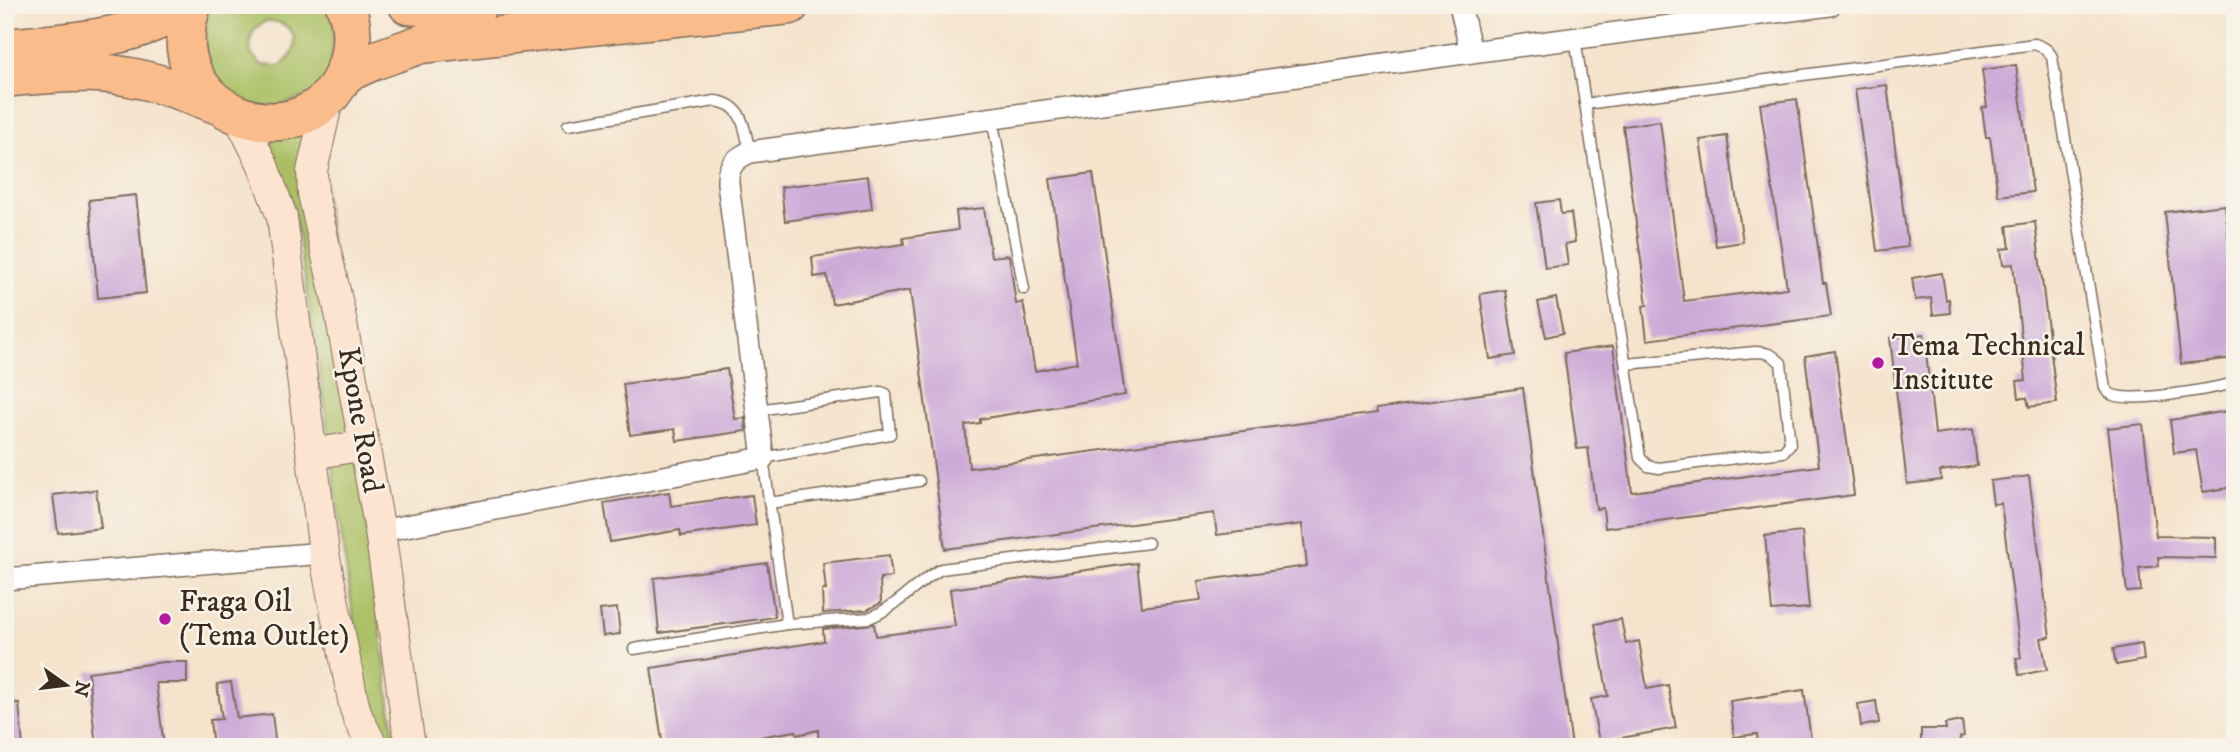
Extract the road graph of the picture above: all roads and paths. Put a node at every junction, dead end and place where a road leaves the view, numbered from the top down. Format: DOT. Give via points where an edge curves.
graph roads {
  1 [pos="185,5"];
  2 [pos="192,5"];
  3 [pos="345,5"];
  4 [pos="408,5"];
  5 [pos="478,5"];
  6 [pos="790,5"];
  7 [pos="1460,5"];
  8 [pos="1830,5"];
  9 [pos="1721,13"];
  10 [pos="1575,38"];
  11 [pos="5,48"];
  12 [pos="1471,52"];
  13 [pos="5,79"];
  14 [pos="336,85"];
  15 [pos="1585,104"];
  16 [pos="228,111"];
  17 [pos="992,118"];
  18 [pos="568,125"];
  19 [pos="750,152"];
  20 [pos="1024,289"];
  21 [pos="1626,363"];
  22 [pos="2235,383"];
  23 [pos="758,410"];
  24 [pos="364,445"];
  25 [pos="313,454"];
  26 [pos="762,458"];
  27 [pos="919,481"];
  28 [pos="769,503"];
  29 [pos="380,531"];
  30 [pos="1148,543"];
  31 [pos="324,552"];
  32 [pos="5,579"];
  33 [pos="787,625"];
  34 [pos="634,649"];
  35 [pos="373,747"];
  36 [pos="410,747"];
  1 -- 11 [label="highway" via="135,31"];
  2 -- 16 [label="highway" via="185,44 190,67 200,87"];
  3 -- 14 [label="highway" via="352,32 350,54"];
  4 -- 5 [label="highway"];
  6 -- 14 [label="highway" via="421,44 373,61"];
  7 -- 12 [label="street"];
  8 -- 9 [label="street"];
  9 -- 10 [label="street"];
  10 -- 12 [label="street"];
  10 -- 15 [label="lane"];
  12 -- 17 [label="street"];
  13 -- 16 [label="highway" via="98,73 133,78 173,88"];
  14 -- 16 [label="highway" via="314,108 278,122 259,122"];
  14 -- 24 [label="main road, Kpone Road" via="312,171 313,194"];
  15 -- 21 [label="lane"];
  15 -- 22 [label="lane" via="2041,46 2052,57 2105,388 2116,396 2129,397 2194,392"];
  16 -- 25 [label="main road, Kpone Road" via="262,163 282,217"];
  17 -- 19 [label="street"];
  17 -- 20 [label="lane"];
  18 -- 19 [label="lane" via="715,100 733,106 739,114"];
  19 -- 23 [label="street" via="739,157 727,174"];
  21 -- 21 [label="lane" via="1640,458 1648,466 1783,452 1790,444 1781,363 1773,355 1755,352"];
  23 -- 26 [label="street"];
  23 -- 26 [label="lane" via="881,392 886,394 890,434"];
  24 -- 25 [label="main road"];
  24 -- 29 [label="main road, Kpone Road"];
  25 -- 31 [label="main road, Kpone Road"];
  26 -- 28 [label="lane"];
  26 -- 29 [label="street"];
  27 -- 28 [label="lane"];
  28 -- 33 [label="lane"];
  29 -- 36 [label="main road, Kpone Road"];
  30 -- 33 [label="lane" via="941,569 880,614"];
  31 -- 32 [label="street"];
  31 -- 35 [label="main road, Kpone Road" via="354,705"];
  33 -- 34 [label="lane"];
}
